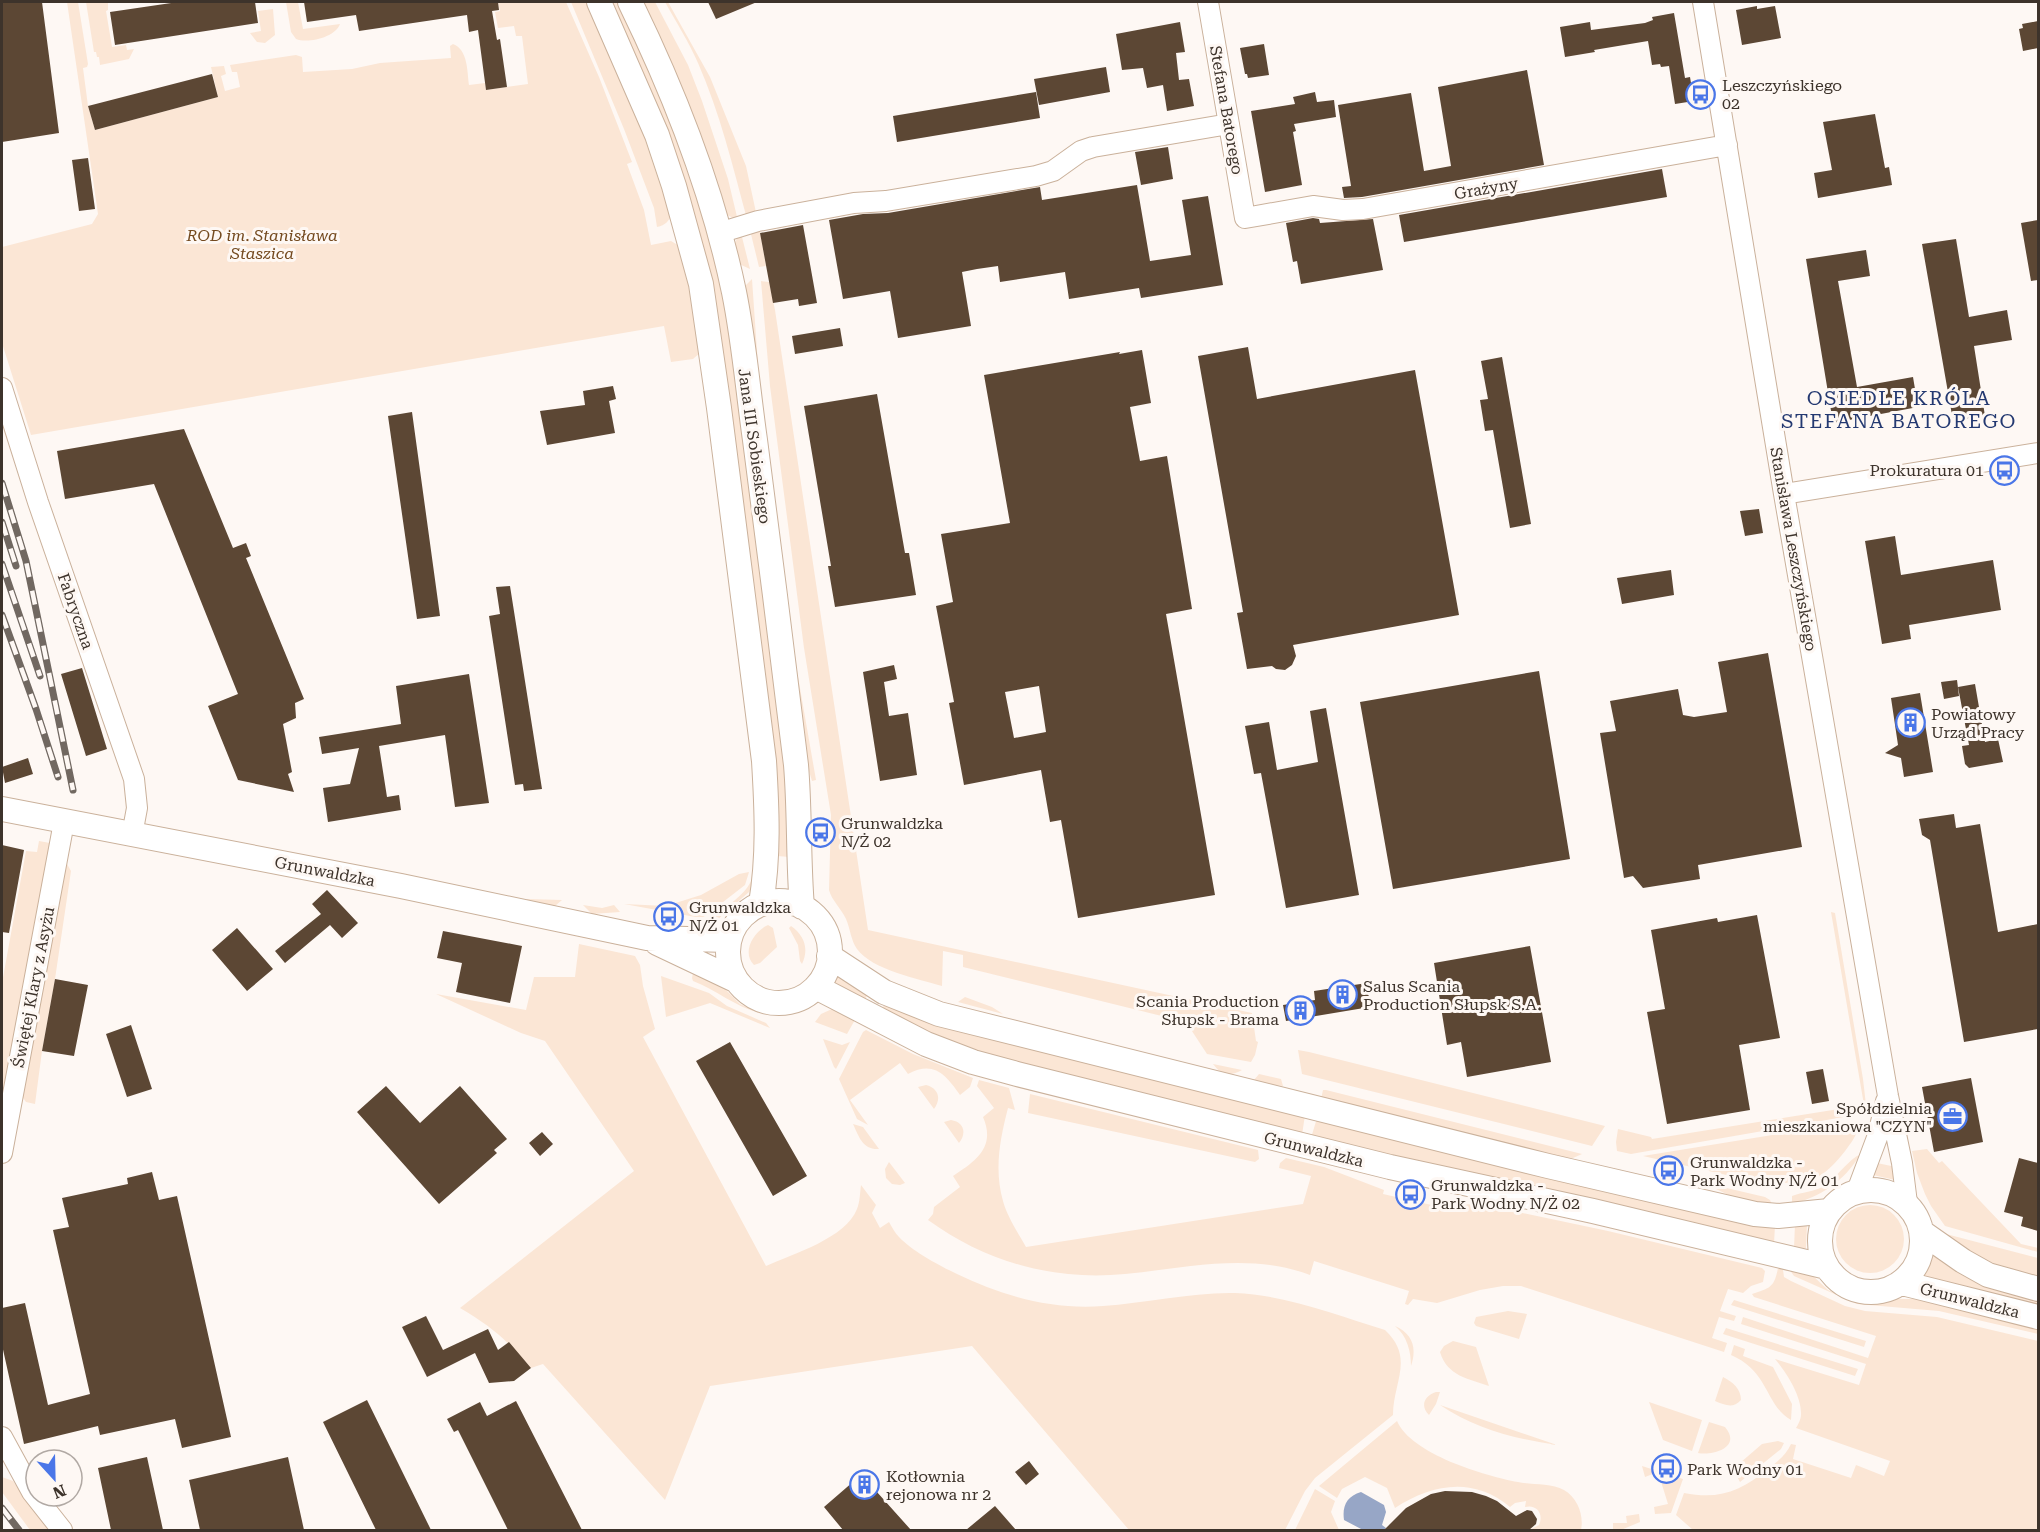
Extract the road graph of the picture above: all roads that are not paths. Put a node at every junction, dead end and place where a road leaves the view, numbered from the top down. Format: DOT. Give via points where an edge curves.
graph roads {
  1 [pos="599,2"];
  2 [pos="630,2"];
  3 [pos="1208,2"];
  4 [pos="1703,2"];
  5 [pos="1229,124"];
  6 [pos="1726,145"];
  7 [pos="1245,218"];
  8 [pos="719,233"];
  9 [pos="2,388"];
  10 [pos="2038,453"];
  11 [pos="1784,494"];
  12 [pos="2,809"];
  13 [pos="64,822"];
  14 [pos="132,835"];
  15 [pos="761,904"];
  16 [pos="802,907"];
  17 [pos="647,938"];
  18 [pos="729,940"];
  19 [pos="829,956"];
  20 [pos="735,980"];
  21 [pos="816,987"];
  22 [pos="1888,1096"];
  23 [pos="2,1153"];
  24 [pos="1857,1191"];
  25 [pos="1907,1203"];
  26 [pos="1829,1211"];
  27 [pos="1923,1233"];
  28 [pos="1827,1267"];
  29 [pos="1902,1282"];
  30 [pos="2038,1289"];
  31 [pos="2038,1317"];
  32 [pos="2,1437"];
  33 [pos="62,1530"];
  1 -- 15 [label="street, Jana III Sobieskiego" via="657,135 700,284 764,761 768,820"];
  2 -- 8 [label="street, Jana III Sobieskiego" via="679,114"];
  3 -- 5 [label="street, Stefana Batorego"];
  4 -- 6 [label="street, Stanisława Leszczyńskiego"];
  5 -- 7 [label="street, Stefana Batorego"];
  5 -- 8 [label="street" via="1093,147 1053,171 1036,176 886,201 854,202"];
  6 -- 7 [label="street, Grażyny" via="1363,209 1313,206"];
  6 -- 11 [label="street, Stanisława Leszczyńskiego"];
  8 -- 16 [label="street, Jana III Sobieskiego" via="737,313 795,753"];
  9 -- 14 [label="street, Fabryczna" via="134,779 137,808"];
  10 -- 11 [label="street"];
  11 -- 22 [label="street, Stanisława Leszczyńskiego"];
  12 -- 13 [label="street, Grunwaldzka"];
  13 -- 14 [label="street, Grunwaldzka"];
  13 -- 23 [label="street, Świętej Klary z Asyżu"];
  14 -- 17 [label="street, Grunwaldzka"];
  15 -- 16 [label="street" via="789,902"];
  15 -- 18 [label="street" via="741,919"];
  16 -- 19 [label="street" via="823,927"];
  17 -- 18 [label="street, Grunwaldzka"];
  17 -- 20 [label="street, Grunwaldzka"];
  18 -- 20 [label="street"];
  19 -- 21 [label="street"];
  19 -- 26 [label="street" via="884,992 939,1014 1755,1214"];
  20 -- 21 [label="street" via="766,1002 801,998"];
  21 -- 28 [label="street, Grunwaldzka" via="926,1044 973,1062 1390,1167"];
  22 -- 24 [label="street, Stanisława Leszczyńskiego"];
  22 -- 25 [label="street, Stanisława Leszczyńskiego"];
  24 -- 25 [label="street" via="1875,1189 1892,1193"];
  24 -- 26 [label="street" via="1841,1198"];
  25 -- 27 [label="street"];
  26 -- 28 [label="street" via="1821,1229 1820,1249"];
  27 -- 29 [label="street" via="1915,1269"];
  27 -- 30 [label="street, Grunwaldzka" via="1988,1275"];
  28 -- 29 [label="street" via="1841,1283 1861,1292 1882,1292"];
  29 -- 31 [label="street, Grunwaldzka"];
  32 -- 33 [label="street" via="32,1492"];
}
